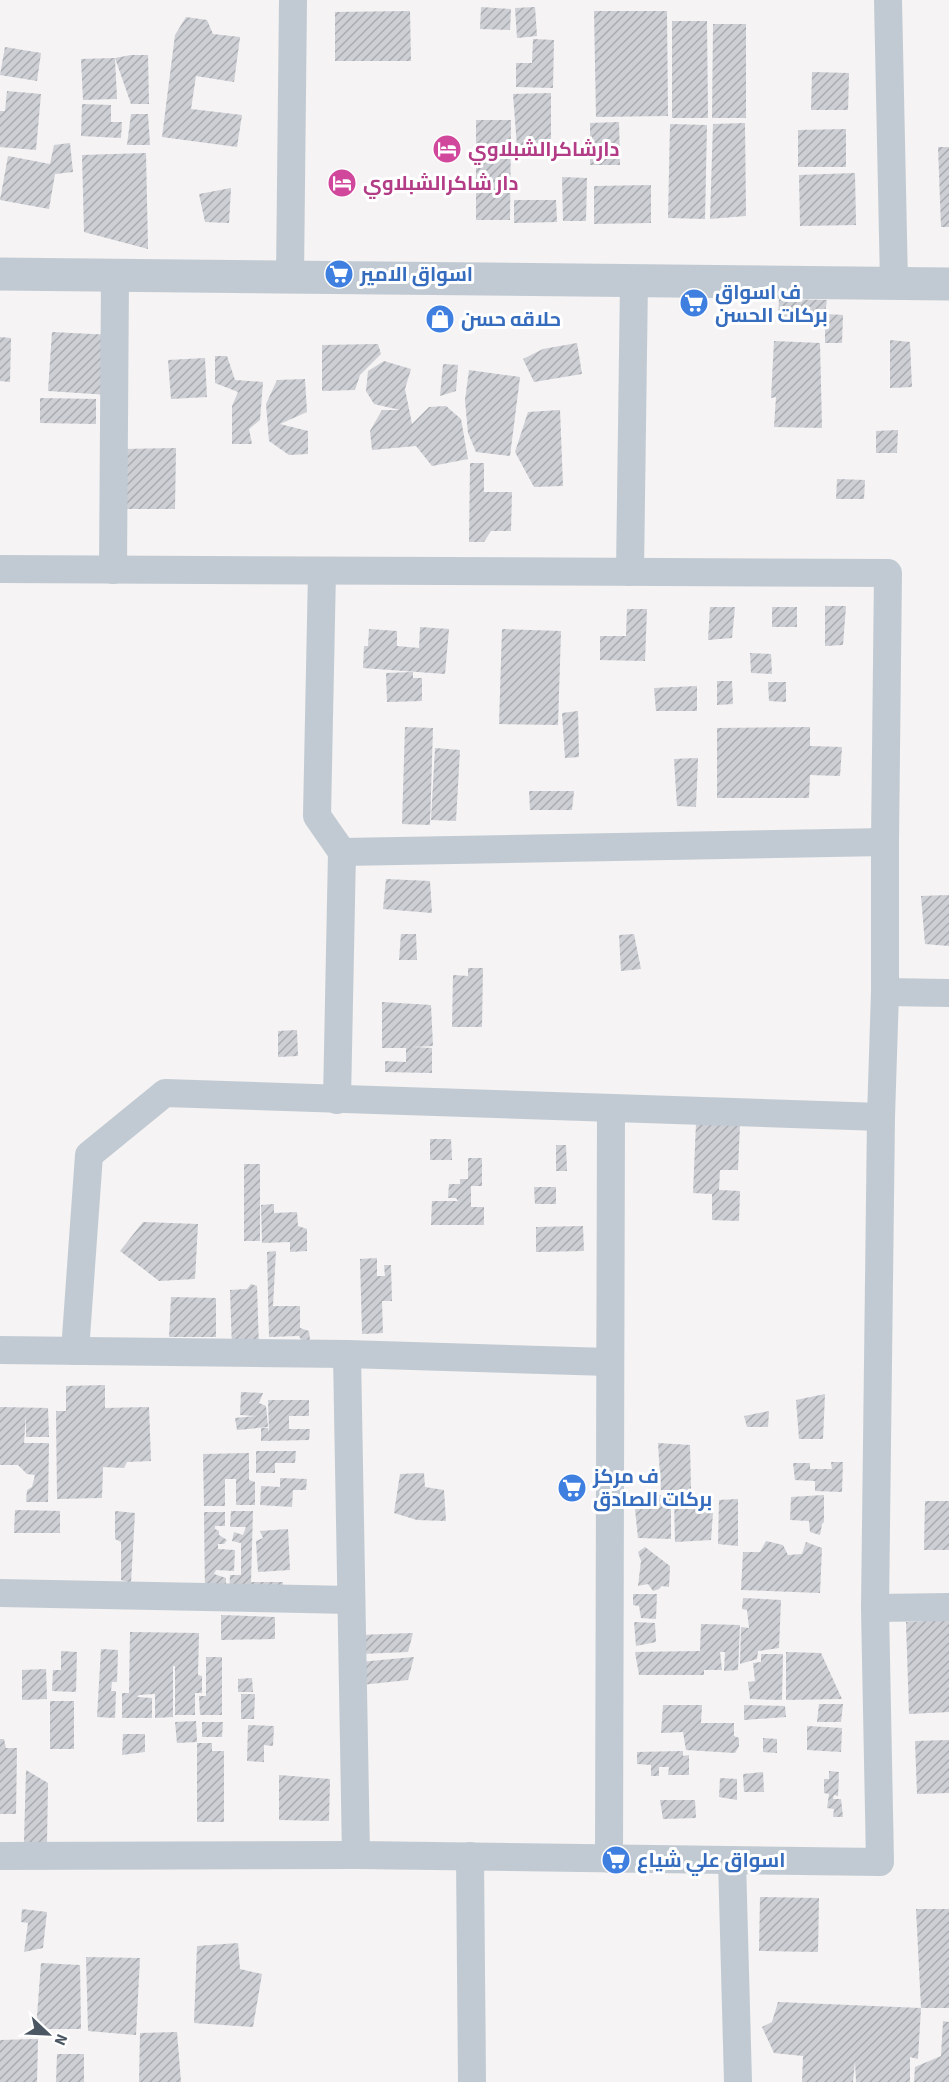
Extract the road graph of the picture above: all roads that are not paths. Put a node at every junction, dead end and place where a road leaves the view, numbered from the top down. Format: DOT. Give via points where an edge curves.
graph roads {
  1 [pos="293,0"];
  2 [pos="888,0"];
  3 [pos="0,274"];
  4 [pos="115,275"];
  5 [pos="290,277"];
  6 [pos="634,280"];
  7 [pos="894,283"];
  8 [pos="949,284"];
  9 [pos="0,569"];
  10 [pos="113,570"];
  11 [pos="322,571"];
  12 [pos="630,572"];
  13 [pos="885,842"];
  14 [pos="342,852"];
  15 [pos="885,992"];
  16 [pos="949,993"];
  17 [pos="337,1100"];
  18 [pos="611,1108"];
  19 [pos="881,1117"];
  20 [pos="0,1350"];
  21 [pos="75,1351"];
  22 [pos="346,1354"];
  23 [pos="609,1362"];
  24 [pos="0,1593"];
  25 [pos="351,1600"];
  26 [pos="949,1607"];
  27 [pos="875,1608"];
  28 [pos="356,1855"];
  29 [pos="0,1856"];
  30 [pos="470,1856"];
  31 [pos="609,1858"];
  32 [pos="732,1860"];
  33 [pos="472,2082"];
  34 [pos="738,2082"];
  1 -- 5 [label="street"];
  2 -- 7 [label="street"];
  3 -- 4 [label="street"];
  4 -- 5 [label="street"];
  4 -- 10 [label="street"];
  5 -- 6 [label="street"];
  6 -- 7 [label="street"];
  6 -- 12 [label="street"];
  7 -- 8 [label="street"];
  9 -- 10 [label="street"];
  10 -- 11 [label="street"];
  11 -- 12 [label="street"];
  11 -- 14 [label="street" via="317,816"];
  12 -- 13 [label="street" via="888,573"];
  13 -- 14 [label="street"];
  13 -- 15 [label="street"];
  14 -- 17 [label="street"];
  15 -- 16 [label="street"];
  15 -- 19 [label="street"];
  17 -- 18 [label="street"];
  17 -- 21 [label="street" via="165,1093 89,1155"];
  18 -- 19 [label="street"];
  18 -- 23 [label="street"];
  19 -- 27 [label="street"];
  20 -- 21 [label="street"];
  21 -- 22 [label="street"];
  22 -- 23 [label="street"];
  22 -- 25 [label="street"];
  23 -- 31 [label="street"];
  24 -- 25 [label="street"];
  25 -- 28 [label="street"];
  26 -- 27 [label="street"];
  27 -- 32 [label="street" via="880,1862"];
  28 -- 29 [label="street"];
  28 -- 30 [label="street"];
  30 -- 31 [label="street"];
  30 -- 33 [label="street"];
  31 -- 32 [label="street"];
  32 -- 34 [label="street"];
}
